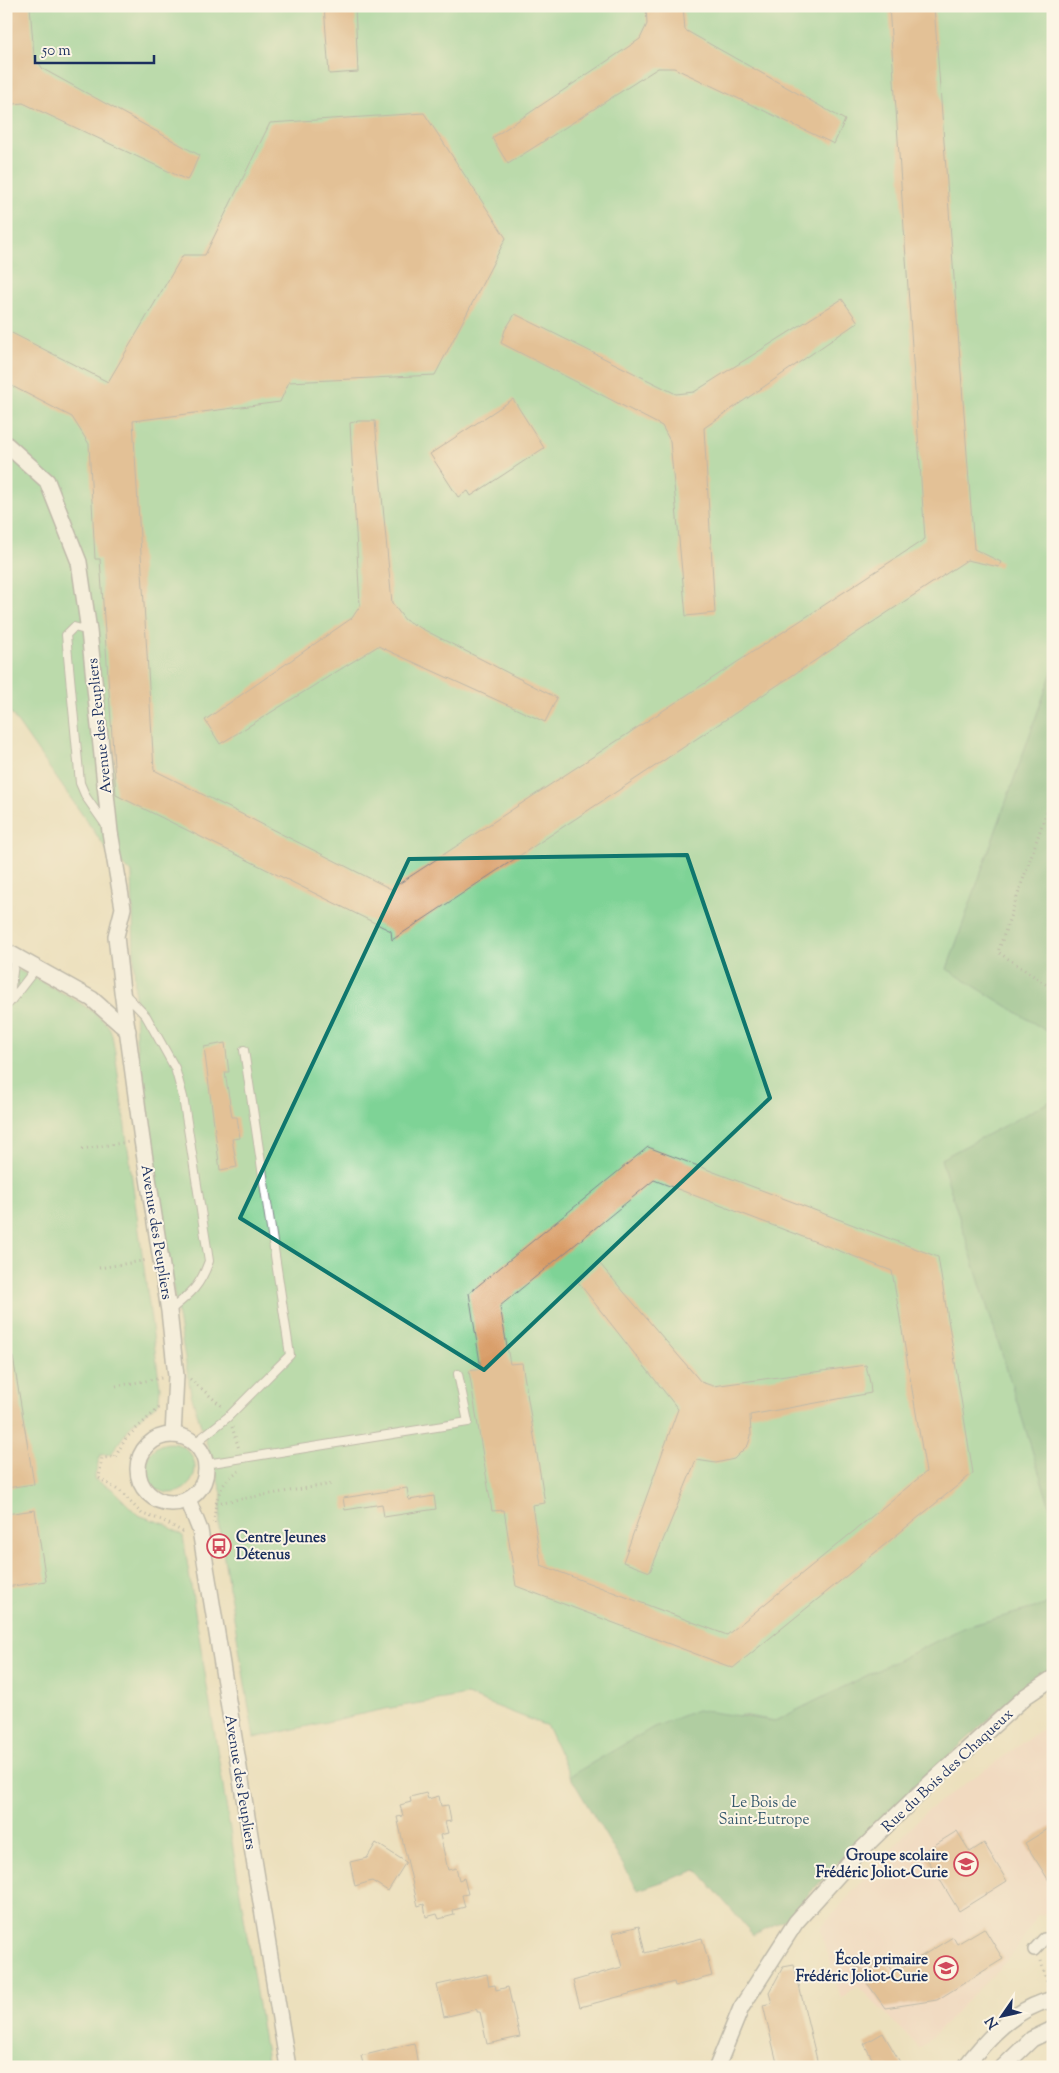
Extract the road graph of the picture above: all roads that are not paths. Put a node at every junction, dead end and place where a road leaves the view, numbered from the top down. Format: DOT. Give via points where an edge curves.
graph roads {
  1 [pos="6,444"];
  2 [pos="89,631"];
  3 [pos="110,832"];
  4 [pos="11,953"];
  5 [pos="37,968"];
  6 [pos="122,992"];
  7 [pos="128,1031"];
  8 [pos="244,1050"];
  9 [pos="169,1310"];
  10 [pos="458,1374"];
  11 [pos="173,1435"];
  12 [pos="195,1443"];
  13 [pos="206,1464"];
  14 [pos="188,1500"];
  15 [pos="1053,1678"];
  16 [pos="1053,1938"];
  17 [pos="1034,1950"];
  18 [pos="1052,1999"];
  19 [pos="1053,2029"];
  20 [pos="288,2067"];
  21 [pos="717,2067"];
  22 [pos="965,2067"];
  23 [pos="1003,2067"];
  1 -- 2 [label="street, Avenue des Peupliers" via="47,481 79,562"];
  2 -- 3 [label="street, Avenue des Peupliers"];
  2 -- 3 [label="lane" via="74,627 66,635 80,783"];
  3 -- 6 [label="street, Avenue des Peupliers" via="123,908 116,936"];
  4 -- 5 [label="street"];
  4 -- 5 [label="lane" via="9,1003"];
  5 -- 7 [label="street" via="92,999"];
  6 -- 7 [label="street, Avenue des Peupliers"];
  6 -- 9 [label="lane" via="146,1016 175,1068 183,1097 209,1261 195,1290"];
  7 -- 9 [label="street, Avenue des Peupliers"];
  8 -- 12 [label="lane" via="290,1356 228,1417"];
  9 -- 11 [label="street, Avenue des Peupliers"];
  10 -- 13 [label="lane" via="468,1422"];
  11 -- 12 [label="street"];
  11 -- 14 [label="street" via="161,1436 150,1442 142,1451 138,1474 141,1485 156,1500 167,1503"];
  12 -- 13 [label="street"];
  13 -- 14 [label="street" via="202,1485"];
  14 -- 20 [label="street, Avenue des Peupliers" via="200,1530"];
  15 -- 21 [label="street, Rue du Bois des Chaqueux" via="1026,1696 928,1786 858,1853 796,1922 742,2008"];
  16 -- 17 [label="street" via="1044,1939"];
  18 -- 22 [label="street" via="1023,2010 1006,2021"];
  19 -- 23 [label="street" via="1032,2039"];
}
